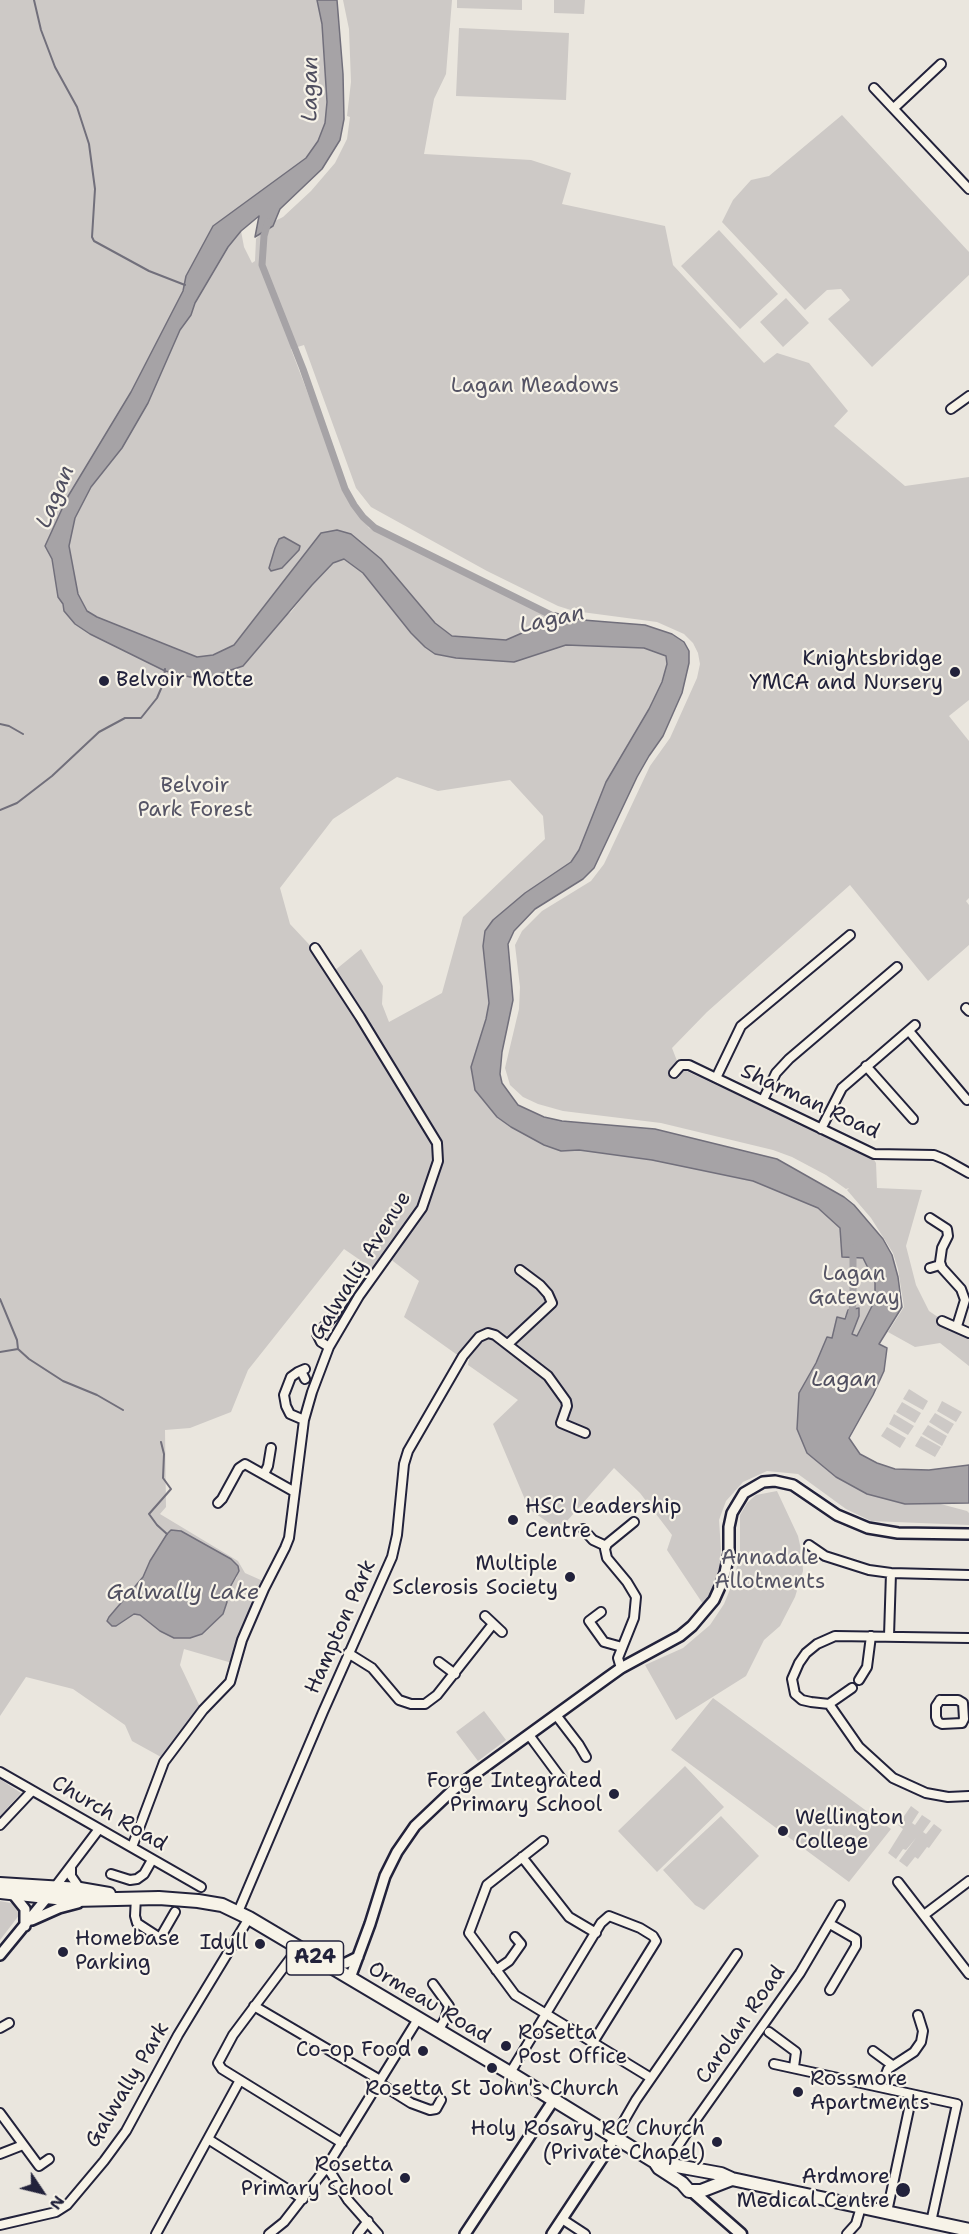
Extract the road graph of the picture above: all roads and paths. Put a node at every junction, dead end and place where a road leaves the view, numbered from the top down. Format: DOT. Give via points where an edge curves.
graph roads {
  1 [pos="940,64"];
  2 [pos="874,88"];
  3 [pos="894,108"];
  4 [pos="969,189"];
  5 [pos="969,396"];
  6 [pos="951,409"];
  7 [pos="850,935"];
  8 [pos="315,948"];
  9 [pos="897,967"];
  10 [pos="866,1066"];
  11 [pos="674,1072"];
  12 [pos="716,1078"];
  13 [pos="763,1100"];
  14 [pos="968,1100"];
  15 [pos="913,1119"];
  16 [pos="821,1128"];
  17 [pos="969,1173"];
  18 [pos="930,1218"];
  19 [pos="940,1265"];
  20 [pos="358,1266"];
  21 [pos="930,1268"];
  22 [pos="520,1270"];
  23 [pos="967,1299"];
  24 [pos="942,1321"];
  25 [pos="957,1326"];
  26 [pos="969,1333"];
  27 [pos="508,1344"];
  28 [pos="330,1347"];
  29 [pos="305,1379"];
  30 [pos="304,1420"];
  31 [pos="585,1433"];
  32 [pos="268,1453"];
  33 [pos="264,1474"];
  34 [pos="293,1491"];
  35 [pos="218,1503"];
  36 [pos="634,1522"];
  37 [pos="583,1528"];
  38 [pos="969,1534"];
  39 [pos="809,1545"];
  40 [pos="606,1546"];
  41 [pos="891,1573"];
  42 [pos="969,1575"];
  43 [pos="602,1612"];
  44 [pos="485,1616"];
  45 [pos="493,1624"];
  46 [pos="502,1632"];
  47 [pos="871,1636"];
  48 [pos="889,1636"];
  49 [pos="969,1638"];
  50 [pos="622,1647"];
  51 [pos="348,1653"];
  52 [pos="439,1662"];
  53 [pos="621,1668"];
  54 [pos="455,1674"];
  55 [pos="859,1680"];
  56 [pos="852,1688"];
  57 [pos="829,1704"];
  58 [pos="556,1715"];
  59 [pos="529,1735"];
  60 [pos="586,1757"];
  61 [pos="0,1772"];
  62 [pos="562,1781"];
  63 [pos="32,1791"];
  64 [pos="969,1796"];
  65 [pos="0,1825"];
  66 [pos="99,1829"];
  67 [pos="543,1841"];
  68 [pos="132,1847"];
  69 [pos="522,1857"];
  70 [pos="152,1860"];
  71 [pos="70,1867"];
  72 [pos="111,1874"];
  73 [pos="969,1881"];
  74 [pos="898,1882"];
  75 [pos="0,1884"];
  76 [pos="55,1887"];
  77 [pos="201,1887"];
  78 [pos="0,1892"];
  79 [pos="13,1894"];
  80 [pos="83,1895"];
  81 [pos="133,1897"];
  82 [pos="47,1898"];
  83 [pos="106,1899"];
  84 [pos="840,1905"];
  85 [pos="175,1912"];
  86 [pos="244,1915"];
  87 [pos="924,1915"];
  88 [pos="27,1924"];
  89 [pos="830,1924"];
  90 [pos="596,1933"];
  91 [pos="515,1936"];
  92 [pos="299,1947"];
  93 [pos="737,1954"];
  94 [pos="0,1955"];
  95 [pos="358,1957"];
  96 [pos="329,1965"];
  97 [pos="496,1970"];
  98 [pos="969,1974"];
  99 [pos="350,1978"];
  100 [pos="433,1984"];
  101 [pos="830,1989"];
  102 [pos="254,2006"];
  103 [pos="545,2015"];
  104 [pos="918,2015"];
  105 [pos="418,2019"];
  106 [pos="9,2023"];
  107 [pos="0,2028"];
  108 [pos="438,2031"];
  109 [pos="769,2032"];
  110 [pos="592,2044"];
  111 [pos="873,2051"];
  112 [pos="774,2064"];
  113 [pos="892,2065"];
  114 [pos="794,2067"];
  115 [pos="510,2073"];
  116 [pos="651,2078"];
  117 [pos="240,2080"];
  118 [pos="379,2081"];
  119 [pos="881,2087"];
  120 [pos="912,2095"];
  121 [pos="441,2100"];
  122 [pos="553,2101"];
  123 [pos="0,2113"];
  124 [pos="614,2138"];
  125 [pos="208,2139"];
  126 [pos="342,2143"];
  127 [pos="23,2145"];
  128 [pos="0,2154"];
  129 [pos="49,2159"];
  130 [pos="655,2162"];
  131 [pos="669,2165"];
  132 [pos="326,2168"];
  133 [pos="689,2169"];
  134 [pos="703,2170"];
  135 [pos="732,2179"];
  136 [pos="678,2180"];
  137 [pos="707,2187"];
  138 [pos="692,2191"];
  139 [pos="303,2199"];
  140 [pos="861,2207"];
  141 [pos="887,2212"];
  142 [pos="719,2214"];
  143 [pos="562,2219"];
  144 [pos="368,2221"];
  145 [pos="931,2222"];
  146 [pos="0,2225"];
  147 [pos="950,2230"];
  148 [pos="969,2230"];
  149 [pos="156,2234"];
  150 [pos="269,2234"];
  151 [pos="358,2234"];
  152 [pos="378,2234"];
  153 [pos="465,2234"];
  154 [pos="552,2234"];
  155 [pos="585,2234"];
  156 [pos="741,2234"];
  157 [pos="847,2234"];
  1 -- 3 [label="street"];
  2 -- 3 [label="street"];
  3 -- 4 [label="street"];
  5 -- 6 [label="street"];
  7 -- 12 [label="street" via="741,1026"];
  8 -- 28 [label="street, Galwally Avenue" via="437,1143 438,1161 422,1208 359,1296"];
  9 -- 13 [label="street" via="789,1059 776,1073"];
  10 -- 14 [label="street" via="912,1028"];
  10 -- 15 [label="street"];
  10 -- 16 [label="street" via="842,1088"];
  11 -- 12 [label="street, Sharman Road" via="684,1065"];
  12 -- 13 [label="street, Sharman Road"];
  13 -- 16 [label="street, Sharman Road"];
  16 -- 17 [label="street, Sharman Road" via="874,1154 934,1155"];
  18 -- 19 [label="street" via="948,1232"];
  19 -- 21 [label="street"];
  19 -- 23 [label="street"];
  20 -- 28 [label="street" via="362,1275 317,1335"];
  22 -- 27 [label="street" via="548,1294 552,1303"];
  23 -- 25 [label="street"];
  24 -- 25 [label="street"];
  25 -- 26 [label="street"];
  27 -- 31 [label="street" via="548,1376 563,1396 567,1406 561,1423"];
  27 -- 51 [label="street, Hampton Park" via="488,1333 479,1337 463,1356 408,1451 392,1557"];
  28 -- 30 [label="street, Galwally Avenue"];
  29 -- 30 [label="street" via="303,1370 294,1374 284,1395 290,1414"];
  30 -- 34 [label="street, Galwally Avenue"];
  32 -- 33 [label="street"];
  33 -- 34 [label="street"];
  33 -- 35 [label="street" via="248,1464 242,1465"];
  34 -- 68 [label="street, Galwally Avenue" via="289,1538 242,1640 230,1682 203,1710 164,1762"];
  36 -- 40 [label="street"];
  37 -- 40 [label="street" via="593,1540"];
  38 -- 53 [label="street" via="898,1533 868,1528 837,1515 793,1485 764,1482 744,1493 732,1513 725,1573 714,1600 680,1636"];
  39 -- 41 [label="street" via="825,1556"];
  40 -- 50 [label="street" via="607,1558 636,1597 634,1618"];
  41 -- 42 [label="street"];
  41 -- 48 [label="street"];
  43 -- 50 [label="street" via="589,1621 604,1642"];
  44 -- 45 [label="street"];
  45 -- 46 [label="street"];
  45 -- 54 [label="street"];
  47 -- 48 [label="street"];
  47 -- 55 [label="street" via="867,1667"];
  47 -- 57 [label="street" via="830,1638 811,1648 799,1663 792,1679 795,1694 806,1701"];
  48 -- 49 [label="street"];
  50 -- 53 [label="street" via="618,1659"];
  51 -- 54 [label="street" via="372,1668 394,1697 411,1704 431,1701"];
  51 -- 86 [label="street, Hampton Park"];
  52 -- 54 [label="street"];
  53 -- 58 [label="street"];
  56 -- 57 [label="street"];
  57 -- 64 [label="street" via="859,1747 893,1778 926,1793"];
  58 -- 59 [label="street"];
  58 -- 60 [label="street"];
  59 -- 62 [label="street"];
  59 -- 95 [label="street" via="454,1789 415,1826 386,1876"];
  61 -- 63 [label="street, Church Road"];
  63 -- 65 [label="street"];
  63 -- 66 [label="street, Church Road"];
  66 -- 68 [label="street, Church Road"];
  66 -- 71 [label="street"];
  67 -- 69 [label="street"];
  68 -- 70 [label="street, Church Road"];
  69 -- 90 [label="street" via="569,1917"];
  69 -- 97 [label="street" via="487,1885 469,1930"];
  70 -- 72 [label="street" via="137,1879"];
  70 -- 77 [label="street, Church Road"];
  71 -- 76 [label="street"];
  71 -- 80 [label="street" via="72,1879"];
  73 -- 87 [label="street"];
  74 -- 87 [label="street"];
  75 -- 76 [label="main road, A24"];
  75 -- 82 [label="main road" via="39,1892"];
  76 -- 80 [label="main road, A24"];
  76 -- 82 [label="street"];
  76 -- 83 [label="main road" via="65,1893"];
  78 -- 79 [label="main road, A24"];
  79 -- 82 [label="main road, A24"];
  79 -- 88 [label="street" via="25,1909"];
  80 -- 81 [label="main road, A24"];
  80 -- 82 [label="main road, A24"];
  80 -- 83 [label="main road, A24"];
  80 -- 88 [label="street"];
  81 -- 83 [label="main road, A24"];
  81 -- 85 [label="street" via="137,1923 160,1938"];
  81 -- 86 [label="main road, Ormeau Road / A24" via="211,1902"];
  82 -- 88 [label="street"];
  84 -- 89 [label="street, Carolan Road"];
  86 -- 92 [label="main road, Ormeau Road / A24"];
  86 -- 146 [label="street, Galwally Park" via="126,2131 104,2161 67,2205"];
  87 -- 98 [label="street"];
  88 -- 94 [label="street"];
  89 -- 101 [label="street" via="856,1939 856,1946"];
  89 -- 131 [label="street, Carolan Road" via="688,2131"];
  90 -- 103 [label="street"];
  90 -- 110 [label="street" via="609,1916 640,1928 656,1941"];
  91 -- 97 [label="street" via="521,1944 509,1961"];
  92 -- 96 [label="main road, Ormeau Road / A24"];
  92 -- 102 [label="street"];
  93 -- 116 [label="street"];
  95 -- 96 [label="street"];
  95 -- 99 [label="street"];
  96 -- 99 [label="main road, Ormeau Road / A24"];
  97 -- 103 [label="street" via="515,1995"];
  99 -- 105 [label="main road, Ormeau Road / A24"];
  100 -- 108 [label="street" via="437,1996 449,2006"];
  102 -- 117 [label="street" via="218,2063"];
  102 -- 118 [label="street"];
  103 -- 110 [label="street"];
  103 -- 115 [label="street"];
  104 -- 113 [label="street" via="923,2031 921,2042 914,2052"];
  105 -- 108 [label="main road, Ormeau Road / A24"];
  105 -- 118 [label="street"];
  106 -- 107 [label="street"];
  108 -- 115 [label="main road, Ormeau Road / A24"];
  109 -- 114 [label="street" via="796,2052"];
  110 -- 116 [label="street"];
  111 -- 113 [label="street"];
  112 -- 114 [label="street"];
  113 -- 119 [label="street"];
  114 -- 119 [label="street"];
  115 -- 122 [label="main road, Ormeau Road / A24"];
  116 -- 124 [label="street"];
  117 -- 125 [label="street"];
  117 -- 126 [label="street"];
  118 -- 121 [label="street" via="411,2103 430,2110 436,2109"];
  118 -- 126 [label="street"];
  119 -- 120 [label="street"];
  120 -- 141 [label="street"];
  120 -- 145 [label="street" via="957,2104"];
  122 -- 124 [label="main road, Ormeau Road / A24"];
  122 -- 153 [label="street"];
  123 -- 127 [label="street"];
  124 -- 130 [label="main road, Ormeau Road / A24"];
  124 -- 143 [label="street"];
  125 -- 139 [label="street"];
  125 -- 149 [label="street"];
  126 -- 132 [label="street"];
  127 -- 128 [label="street"];
  127 -- 129 [label="street" via="39,2166"];
  130 -- 131 [label="main road, Ormeau Road / A24"];
  130 -- 136 [label="main road, Ormeau Road / A24"];
  131 -- 133 [label="main road, Ormeau Road / A24"];
  131 -- 136 [label="street"];
  132 -- 139 [label="street"];
  132 -- 144 [label="street"];
  133 -- 134 [label="main road, Ormeau Road / A24"];
  133 -- 136 [label="main road"];
  134 -- 135 [label="main road, Ormeau Road / A24"];
  134 -- 137 [label="main road"];
  135 -- 137 [label="main road, Ormeau Road / A24"];
  135 -- 140 [label="main road, Ormeau Road / A24"];
  136 -- 138 [label="main road, Ormeau Road / A24"];
  137 -- 138 [label="main road, Ormeau Road / A24"];
  137 -- 142 [label="main road"];
  138 -- 142 [label="main road"];
  139 -- 150 [label="street"];
  140 -- 141 [label="main road, Ormeau Road / A24"];
  140 -- 157 [label="street" via="856,2224"];
  141 -- 145 [label="main road, Ormeau Road / A24"];
  142 -- 156 [label="main road"];
  143 -- 154 [label="street"];
  143 -- 155 [label="street"];
  144 -- 151 [label="street"];
  144 -- 152 [label="street"];
  145 -- 147 [label="main road, Ormeau Road / A24"];
  147 -- 148 [label="main road, Ormeau Road / A24"];
}
